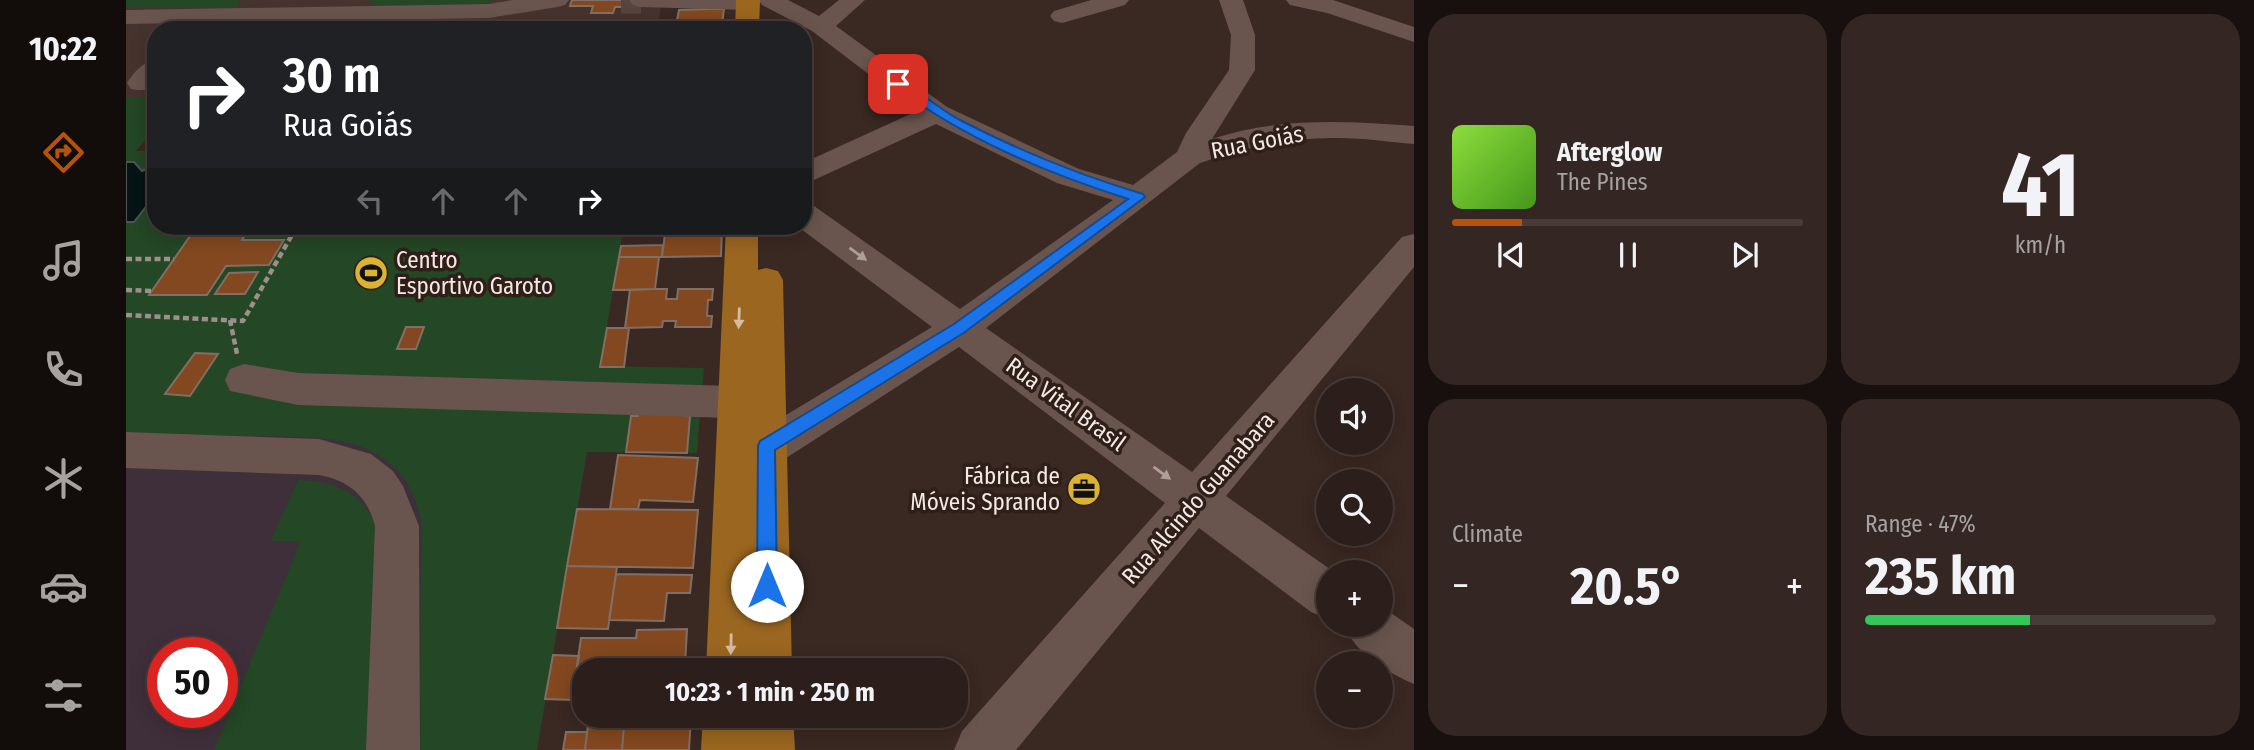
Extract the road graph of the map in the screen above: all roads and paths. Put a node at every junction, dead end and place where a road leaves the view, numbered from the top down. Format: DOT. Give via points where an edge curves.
graph roads {
  1 [pos="549,0"];
  2 [pos="556,0"];
  3 [pos="641,0"];
  4 [pos="678,0"];
  5 [pos="853,0"];
  6 [pos="1117,0"];
  7 [pos="1231,0"];
  8 [pos="1298,0"];
  9 [pos="313,7"];
  10 [pos="757,12"];
  11 [pos="1062,16"];
  12 [pos="126,17"];
  13 [pos="173,21"];
  14 [pos="268,21"];
  15 [pos="801,21"];
  16 [pos="812,23"];
  17 [pos="816,24"];
  18 [pos="1414,35"];
  19 [pos="937,113"];
  20 [pos="1414,135"];
  21 [pos="1188,157"];
  22 [pos="812,171"];
  23 [pos="1138,197"];
  24 [pos="812,221"];
  25 [pos="292,235"];
  26 [pos="743,235"];
  27 [pos="764,235"];
  28 [pos="1414,245"];
  29 [pos="126,259"];
  30 [pos="174,259"];
  31 [pos="126,290"];
  32 [pos="152,291"];
  33 [pos="126,315"];
  34 [pos="960,328"];
  35 [pos="243,380"];
  36 [pos="752,403"];
  37 [pos="126,450"];
  38 [pos="751,457"];
  39 [pos="1198,499"];
  40 [pos="1316,587"];
  41 [pos="1384,637"];
  42 [pos="731,658"];
  43 [pos="766,658"];
  44 [pos="1414,659"];
  45 [pos="729,728"];
  46 [pos="767,728"];
  47 [pos="393,750"];
  48 [pos="729,750"];
  49 [pos="768,750"];
  50 [pos="981,750"];
  1 -- 2 [label="street"];
  1 -- 9 [label="street" via="499,10"];
  3 -- 4 [label="street"];
  4 -- 10 [label="street"];
  5 -- 17 [label="street"];
  6 -- 11 [label="street"];
  7 -- 21 [label="street" via="1242,35 1242,70"];
  8 -- 18 [label="street"];
  9 -- 14 [label="street"];
  10 -- 15 [label="street"];
  12 -- 13 [label="street"];
  16 -- 17 [label="street"];
  17 -- 19 [label="street"];
  19 -- 22 [label="street"];
  19 -- 23 [label="street" via="1068,176"];
  20 -- 21 [label="street, Rua Goiás" via="1338,129 1281,133"];
  21 -- 23 [label="street, Rua Goiás"];
  23 -- 34 [label="street, Rua Goiás"];
  24 -- 34 [label="street, Rua Vital Brasil, one-way"];
  25 -- 33 [label="path" via="243,321"];
  26 -- 36 [label="main road, one-way"];
  27 -- 36 [label="main road"];
  28 -- 39 [label="street, Rua Alcindo Guanabara"];
  29 -- 30 [label="path"];
  31 -- 32 [label="path"];
  34 -- 38 [label="street, Rua Goiás"];
  34 -- 39 [label="street, Rua Vital Brasil, one-way"];
  35 -- 36 [label="street" via="298,389"];
  36 -- 38 [label="main road"];
  37 -- 47 [label="street" via="320,457 357,468 384,491 397,526"];
  38 -- 42 [label="main road, one-way"];
  38 -- 43 [label="main road"];
  39 -- 40 [label="street, Rua Vital Brasil"];
  39 -- 50 [label="street, Rua Alcindo Guanabara"];
  41 -- 44 [label="street"];
  45 -- 48 [label="main road"];
  46 -- 49 [label="main road"];
}
